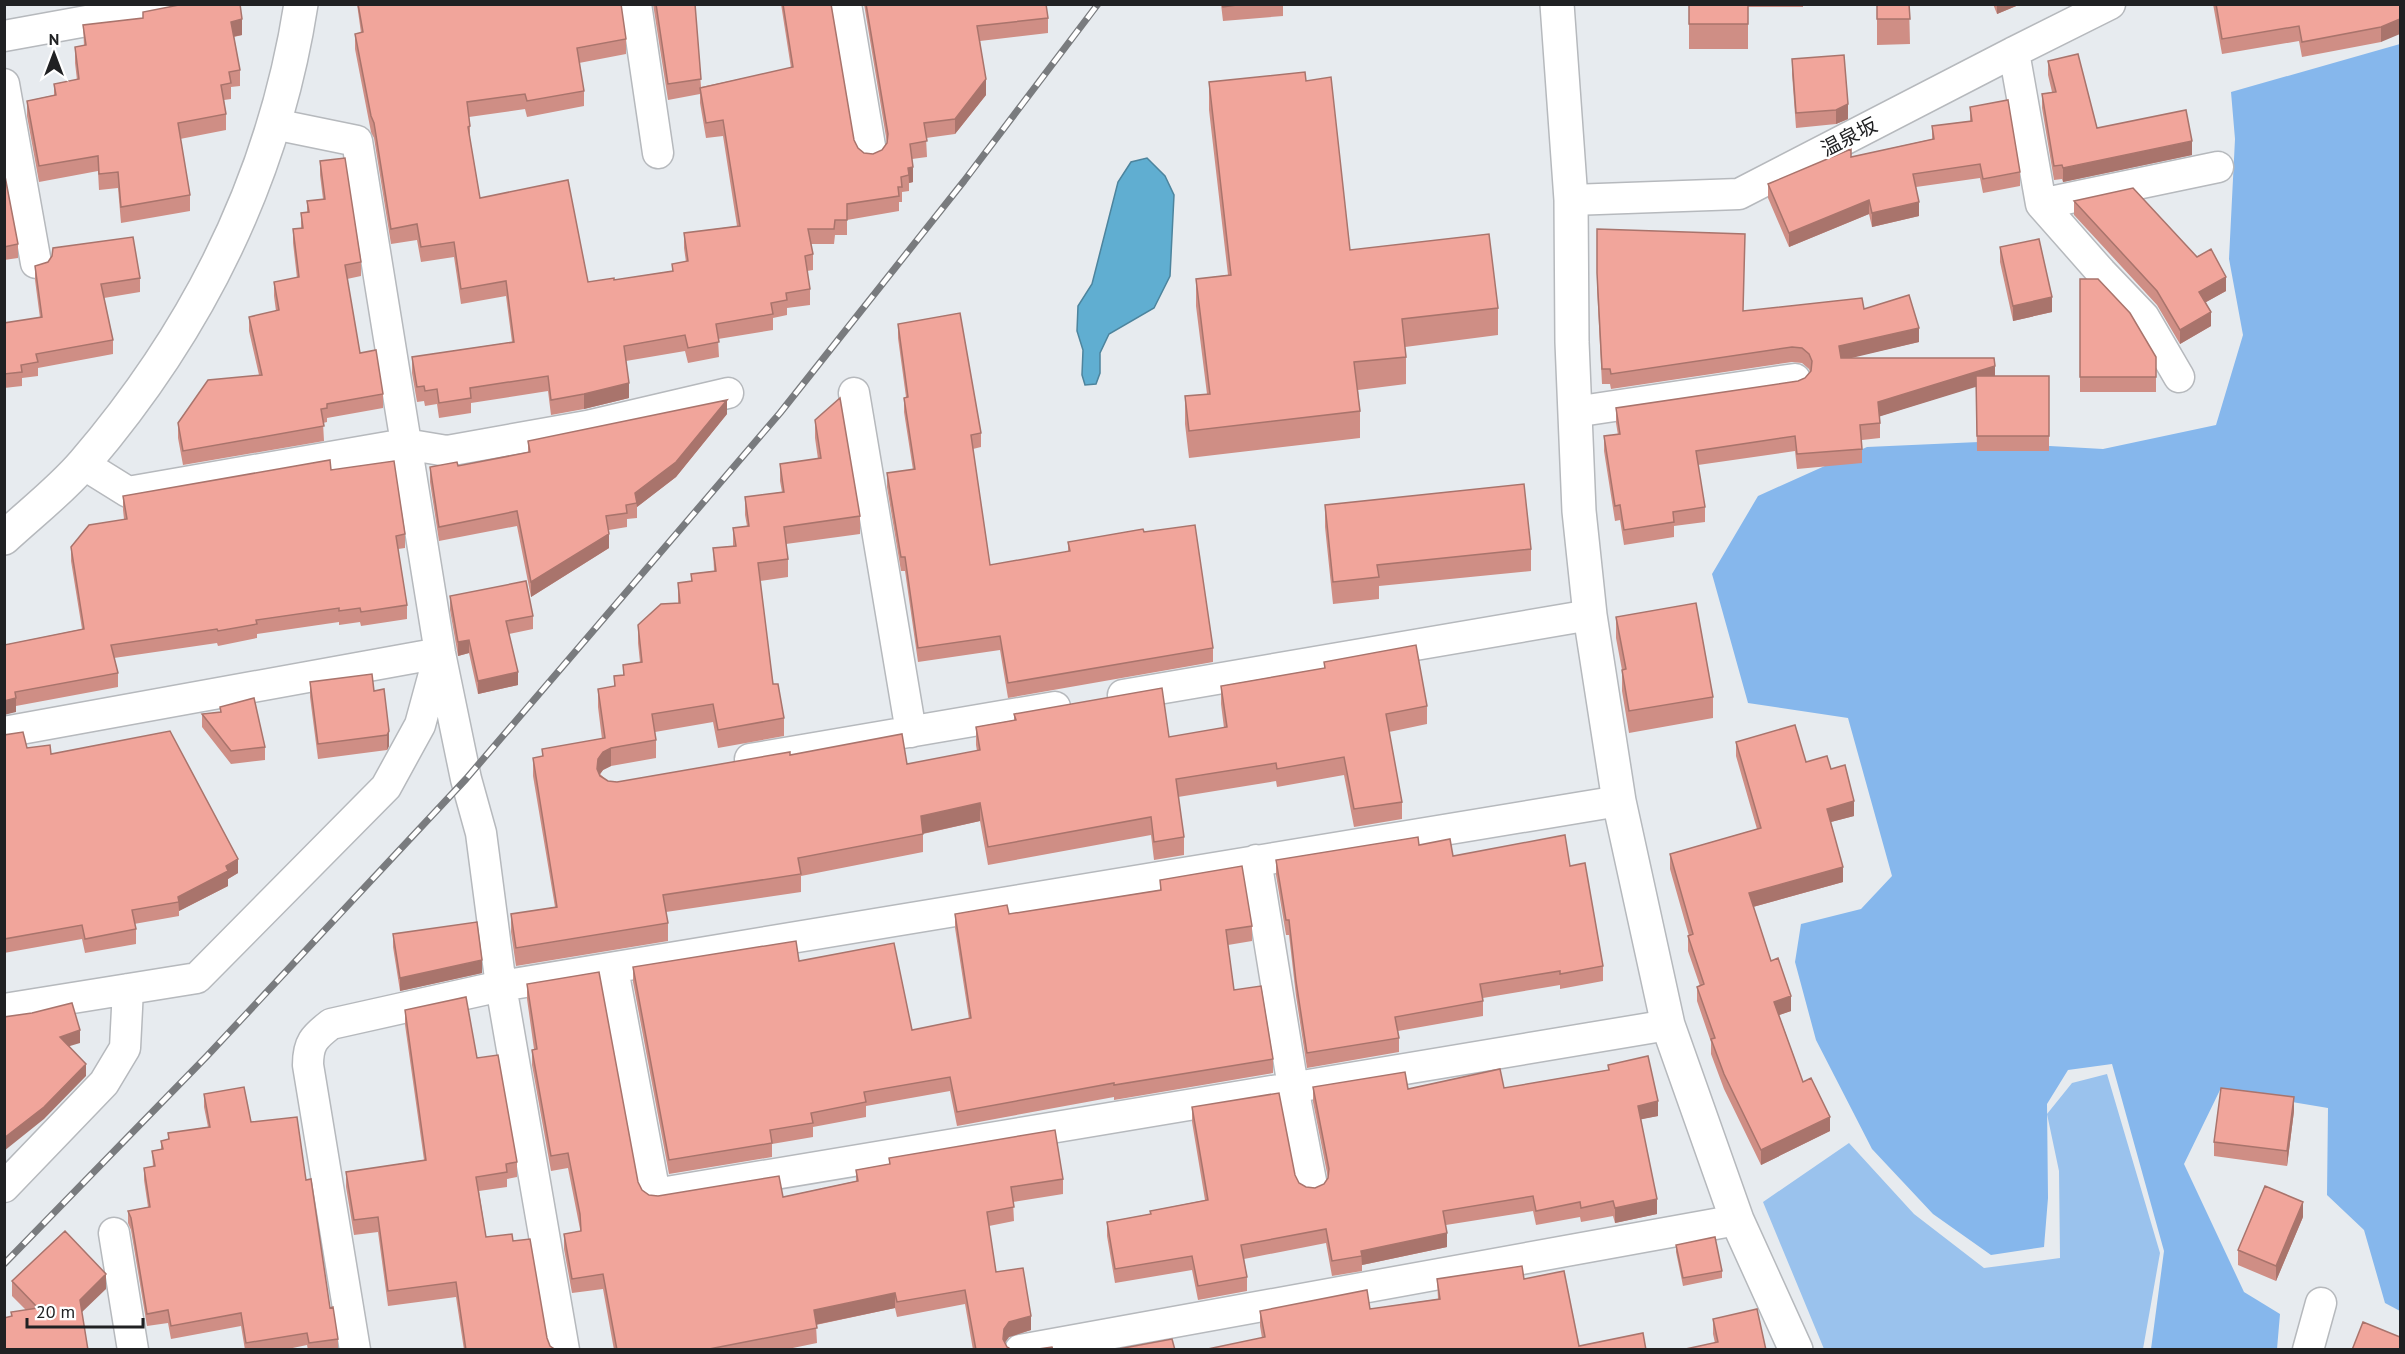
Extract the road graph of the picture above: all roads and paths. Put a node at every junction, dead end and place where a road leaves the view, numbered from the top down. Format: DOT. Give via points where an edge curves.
graph roads {
  1 [pos="180,4"];
  2 [pos="301,4"];
  3 [pos="636,4"];
  4 [pos="846,4"];
  5 [pos="1557,4"];
  6 [pos="2110,4"];
  7 [pos="4,36"];
  8 [pos="2014,52"];
  9 [pos="4,84"];
  10 [pos="274,124"];
  11 [pos="871,152"];
  12 [pos="658,153"];
  13 [pos="2218,167"];
  14 [pos="1571,200"];
  15 [pos="2041,204"];
  16 [pos="36,263"];
  17 [pos="2179,377"];
  18 [pos="1795,378"];
  19 [pos="728,393"];
  20 [pos="854,393"];
  21 [pos="1574,412"];
  22 [pos="405,444"];
  23 [pos="83,464"];
  24 [pos="4,538"];
  25 [pos="1590,615"];
  26 [pos="440,653"];
  27 [pos="4,732"];
  28 [pos="911,732"];
  29 [pos="728,763"];
  30 [pos="1619,801"];
  31 [pos="1256,860"];
  32 [pos="613,969"];
  33 [pos="501,986"];
  34 [pos="128,989"];
  35 [pos="4,1009"];
  36 [pos="1668,1025"];
  37 [pos="1293,1087"];
  38 [pos="1312,1186"];
  39 [pos="4,1187"];
  40 [pos="1737,1220"];
  41 [pos="114,1233"];
  42 [pos="2321,1303"];
  43 [pos="133,1350"];
  44 [pos="355,1350"];
  45 [pos="564,1350"];
  46 [pos="1020,1350"];
  47 [pos="1796,1350"];
  48 [pos="2308,1350"];
  1 -- 7 [label="street"];
  2 -- 10 [label="street"];
  3 -- 12 [label="street"];
  4 -- 11 [label="street"];
  5 -- 14 [label="street"];
  6 -- 8 [label="street, 温泉坂"];
  8 -- 14 [label="street, 温泉坂" via="1739,194"];
  8 -- 15 [label="street"];
  9 -- 16 [label="street"];
  10 -- 22 [label="street" via="357,141"];
  10 -- 23 [label="street" via="253,189 194,310"];
  13 -- 15 [label="street"];
  14 -- 21 [label="street"];
  15 -- 17 [label="street" via="2144,317"];
  18 -- 21 [label="street"];
  19 -- 22 [label="street" via="587,426 447,451"];
  20 -- 28 [label="street"];
  21 -- 25 [label="street"];
  22 -- 23 [label="street" via="128,492"];
  22 -- 26 [label="street"];
  23 -- 24 [label="street"];
  25 -- 28 [label="street"];
  25 -- 30 [label="street"];
  26 -- 27 [label="street"];
  26 -- 33 [label="street" via="481,833"];
  26 -- 34 [label="street" via="420,725 386,787 197,978"];
  28 -- 29 [label="street"];
  30 -- 31 [label="street"];
  30 -- 36 [label="street"];
  31 -- 32 [label="street"];
  31 -- 37 [label="street"];
  32 -- 33 [label="street"];
  32 -- 37 [label="street" via="655,1194"];
  33 -- 44 [label="street" via="331,1024 308,1049"];
  33 -- 45 [label="street"];
  34 -- 35 [label="street"];
  34 -- 39 [label="street" via="125,1048 104,1083"];
  36 -- 37 [label="street"];
  36 -- 40 [label="street"];
  37 -- 38 [label="street"];
  40 -- 46 [label="street"];
  40 -- 47 [label="street"];
  41 -- 43 [label="street"];
  42 -- 48 [label="street"];
}
